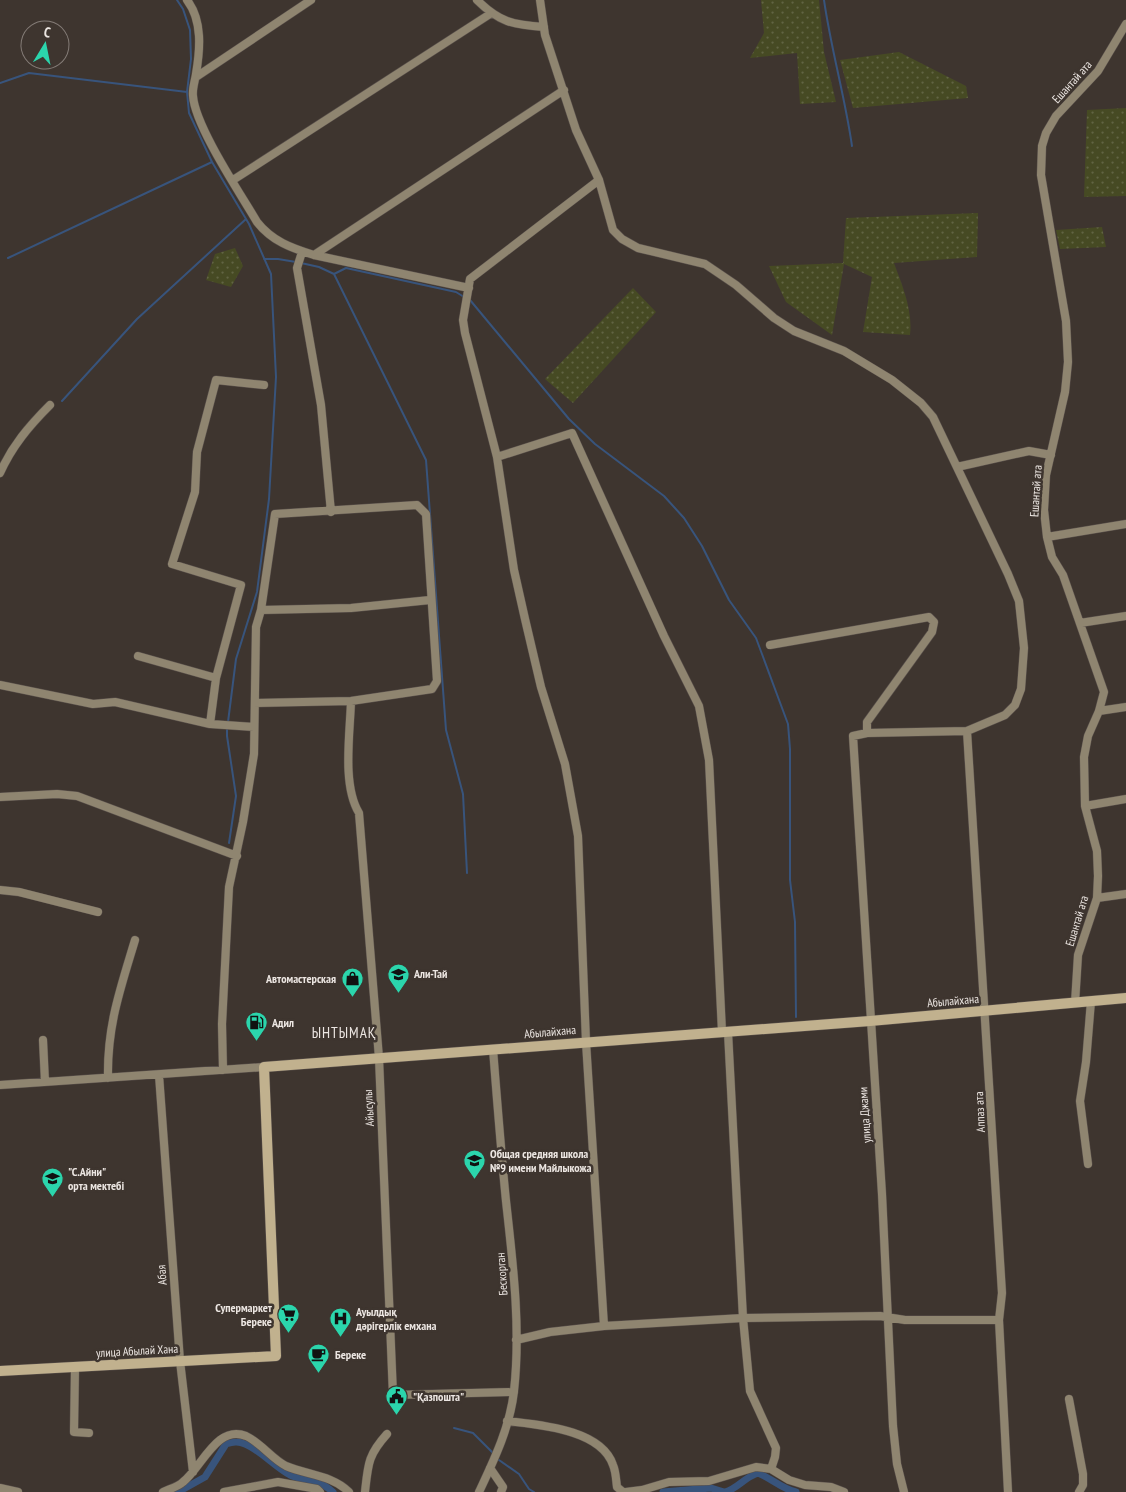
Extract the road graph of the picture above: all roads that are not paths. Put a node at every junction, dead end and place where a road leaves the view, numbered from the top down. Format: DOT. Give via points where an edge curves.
graph roads {
  1 [pos="187,0"];
  2 [pos="310,0"];
  3 [pos="476,0"];
  4 [pos="540,0"];
  5 [pos="490,14"];
  6 [pos="1126,24"];
  7 [pos="544,27"];
  8 [pos="196,77"];
  9 [pos="564,90"];
  10 [pos="233,180"];
  11 [pos="598,180"];
  12 [pos="302,252"];
  13 [pos="314,255"];
  14 [pos="469,288"];
  15 [pos="264,385"];
  16 [pos="50,405"];
  17 [pos="1051,455"];
  18 [pos="497,457"];
  19 [pos="957,467"];
  20 [pos="0,473"];
  21 [pos="331,512"];
  22 [pos="1126,524"];
  23 [pos="1046,538"];
  24 [pos="430,600"];
  25 [pos="261,610"];
  26 [pos="1126,616"];
  27 [pos="1080,623"];
  28 [pos="770,645"];
  29 [pos="138,656"];
  30 [pos="216,678"];
  31 [pos="0,685"];
  32 [pos="351,701"];
  33 [pos="255,703"];
  34 [pos="1126,707"];
  35 [pos="1099,711"];
  36 [pos="210,724"];
  37 [pos="254,727"];
  38 [pos="967,731"];
  39 [pos="867,733"];
  40 [pos="0,797"];
  41 [pos="1126,800"];
  42 [pos="1085,806"];
  43 [pos="237,856"];
  44 [pos="0,890"];
  45 [pos="1126,894"];
  46 [pos="1097,898"];
  47 [pos="98,912"];
  48 [pos="135,940"];
  49 [pos="1126,998"];
  50 [pos="1091,1001"];
  51 [pos="1075,1003"];
  52 [pos="986,1011"];
  53 [pos="870,1021"];
  54 [pos="725,1032"];
  55 [pos="43,1040"];
  56 [pos="586,1042"];
  57 [pos="493,1049"];
  58 [pos="378,1058"];
  59 [pos="264,1067"];
  60 [pos="223,1070"];
  61 [pos="159,1075"];
  62 [pos="108,1078"];
  63 [pos="45,1082"];
  64 [pos="0,1085"];
  65 [pos="1088,1164"];
  66 [pos="887,1317"];
  67 [pos="743,1318"];
  68 [pos="999,1320"];
  69 [pos="604,1326"];
  70 [pos="516,1340"];
  71 [pos="180,1361"];
  72 [pos="75,1367"];
  73 [pos="0,1371"];
  74 [pos="514,1392"];
  75 [pos="1069,1399"];
  76 [pos="507,1422"];
  77 [pos="89,1433"];
  78 [pos="387,1434"];
  79 [pos="490,1468"];
  80 [pos="771,1469"];
  81 [pos="193,1472"];
  82 [pos="0,1488"];
  83 [pos="18,1492"];
  84 [pos="162,1492"];
  85 [pos="224,1492"];
  86 [pos="320,1492"];
  87 [pos="349,1492"];
  88 [pos="365,1492"];
  89 [pos="480,1492"];
  90 [pos="501,1492"];
  91 [pos="625,1492"];
  92 [pos="844,1492"];
  93 [pos="904,1492"];
  94 [pos="1008,1492"];
  95 [pos="1079,1492"];
  1 -- 8 [label="street" via="198,28 200,48"];
  2 -- 8 [label="street"];
  3 -- 5 [label="street"];
  4 -- 7 [label="street"];
  5 -- 7 [label="street" via="508,23"];
  5 -- 10 [label="street"];
  6 -- 17 [label="street, Ешантай ата" via="1098,71 1056,116 1042,146 1044,204 1066,321 1068,362"];
  7 -- 9 [label="street"];
  8 -- 10 [label="street" via="194,106"];
  9 -- 11 [label="street" via="576,130"];
  9 -- 13 [label="street"];
  10 -- 12 [label="street" via="265,232"];
  11 -- 14 [label="street" via="470,280"];
  11 -- 19 [label="street" via="613,230 622,239 638,248 704,264 736,285 774,318 844,351 892,380 921,403 932,417"];
  12 -- 13 [label="street"];
  12 -- 21 [label="street" via="297,268 321,405"];
  13 -- 14 [label="street"];
  14 -- 18 [label="street" via="463,320"];
  15 -- 30 [label="street" via="216,380 197,452 195,492 172,564 241,585"];
  16 -- 20 [label="street" via="25,430"];
  17 -- 19 [label="street" via="1029,451"];
  17 -- 23 [label="street, Ешантай ата" via="1046,475"];
  18 -- 54 [label="street" via="572,433 699,706 709,760"];
  18 -- 56 [label="street" via="514,570 541,687 573,802 578,836"];
  19 -- 38 [label="street" via="1019,601 1024,648 1021,689 1015,705 1005,715"];
  21 -- 24 [label="street" via="417,505 426,514"];
  21 -- 25 [label="street" via="275,514"];
  22 -- 23 [label="street"];
  23 -- 27 [label="street, Ешантай ата"];
  24 -- 25 [label="street" via="350,608"];
  24 -- 32 [label="street" via="437,682 432,689"];
  25 -- 33 [label="street" via="256,627"];
  26 -- 27 [label="street"];
  27 -- 35 [label="street, Ешантай ата" via="1104,692"];
  28 -- 39 [label="street" via="929,618 934,622 932,632 867,722"];
  29 -- 30 [label="street"];
  30 -- 36 [label="street"];
  31 -- 36 [label="street" via="93,704 116,702"];
  32 -- 33 [label="street"];
  32 -- 58 [label="street, Айысулы" via="349,766 352,801 359,813"];
  33 -- 37 [label="street"];
  34 -- 35 [label="street"];
  35 -- 42 [label="street, Ешантай ата" via="1088,736 1084,757"];
  36 -- 37 [label="street"];
  37 -- 43 [label="street" via="254,754"];
  38 -- 39 [label="street"];
  38 -- 52 [label="street, Аппаз ата"];
  39 -- 53 [label="street, улица Джами" via="854,736"];
  40 -- 43 [label="street" via="77,796"];
  41 -- 42 [label="street"];
  42 -- 46 [label="street, Ешантай ата" via="1097,850"];
  43 -- 60 [label="street" via="229,887 222,1024"];
  44 -- 47 [label="street"];
  45 -- 46 [label="street"];
  46 -- 51 [label="street, Ешантай ата" via="1078,955"];
  48 -- 62 [label="street" via="111,1022"];
  49 -- 50 [label="main road, Абылайхана"];
  50 -- 51 [label="main road, Абылайхана"];
  50 -- 65 [label="street" via="1080,1101"];
  51 -- 52 [label="main road, Абылайхана"];
  52 -- 53 [label="main road, Абылайхана"];
  52 -- 68 [label="street, Аппаз ата" via="1002,1293"];
  53 -- 54 [label="main road, Абылайхана"];
  53 -- 66 [label="street, улица Джами"];
  54 -- 56 [label="main road, Абылайхана"];
  54 -- 67 [label="street"];
  55 -- 63 [label="street"];
  56 -- 57 [label="main road, Абылайхана"];
  56 -- 69 [label="street"];
  57 -- 58 [label="main road, Абылайхана"];
  57 -- 70 [label="street, Бескорган" via="515,1283"];
  58 -- 59 [label="main road, Абылайхана"];
  58 -- 74 [label="street, Айысулы" via="393,1395"];
  59 -- 60 [label="street"];
  59 -- 71 [label="main road, улица Абылай Хана" via="276,1356"];
  60 -- 61 [label="street"];
  61 -- 62 [label="street"];
  61 -- 71 [label="street, Абая"];
  62 -- 63 [label="street"];
  63 -- 64 [label="street"];
  66 -- 67 [label="street"];
  66 -- 68 [label="street" via="905,1320"];
  66 -- 93 [label="street, улица Джами" via="893,1426"];
  67 -- 69 [label="street"];
  67 -- 80 [label="street" via="750,1391 776,1448"];
  68 -- 94 [label="street, Аппаз ата"];
  69 -- 70 [label="street" via="550,1332"];
  70 -- 74 [label="street, Бескорган"];
  71 -- 72 [label="main road, улица Абылай Хана"];
  71 -- 81 [label="street, Абая"];
  72 -- 73 [label="main road, улица Абылай Хана"];
  72 -- 77 [label="street" via="74,1432"];
  74 -- 76 [label="street, Бескорган"];
  75 -- 95 [label="street" via="1082,1474 1083,1485"];
  76 -- 79 [label="street, Бескорган"];
  76 -- 91 [label="street" via="550,1426 586,1438 605,1451 613,1464 617,1487"];
  78 -- 88 [label="street" via="374,1448"];
  79 -- 89 [label="street, Бескорган"];
  79 -- 90 [label="street" via="503,1487"];
  80 -- 91 [label="street" via="756,1467 709,1481 669,1482"];
  80 -- 92 [label="street" via="789,1480"];
  81 -- 84 [label="street" via="182,1483"];
  81 -- 87 [label="street" via="221,1437 233,1434 246,1436 284,1464 342,1485"];
  82 -- 83 [label="street"];
  85 -- 86 [label="street" via="278,1482"];
}
